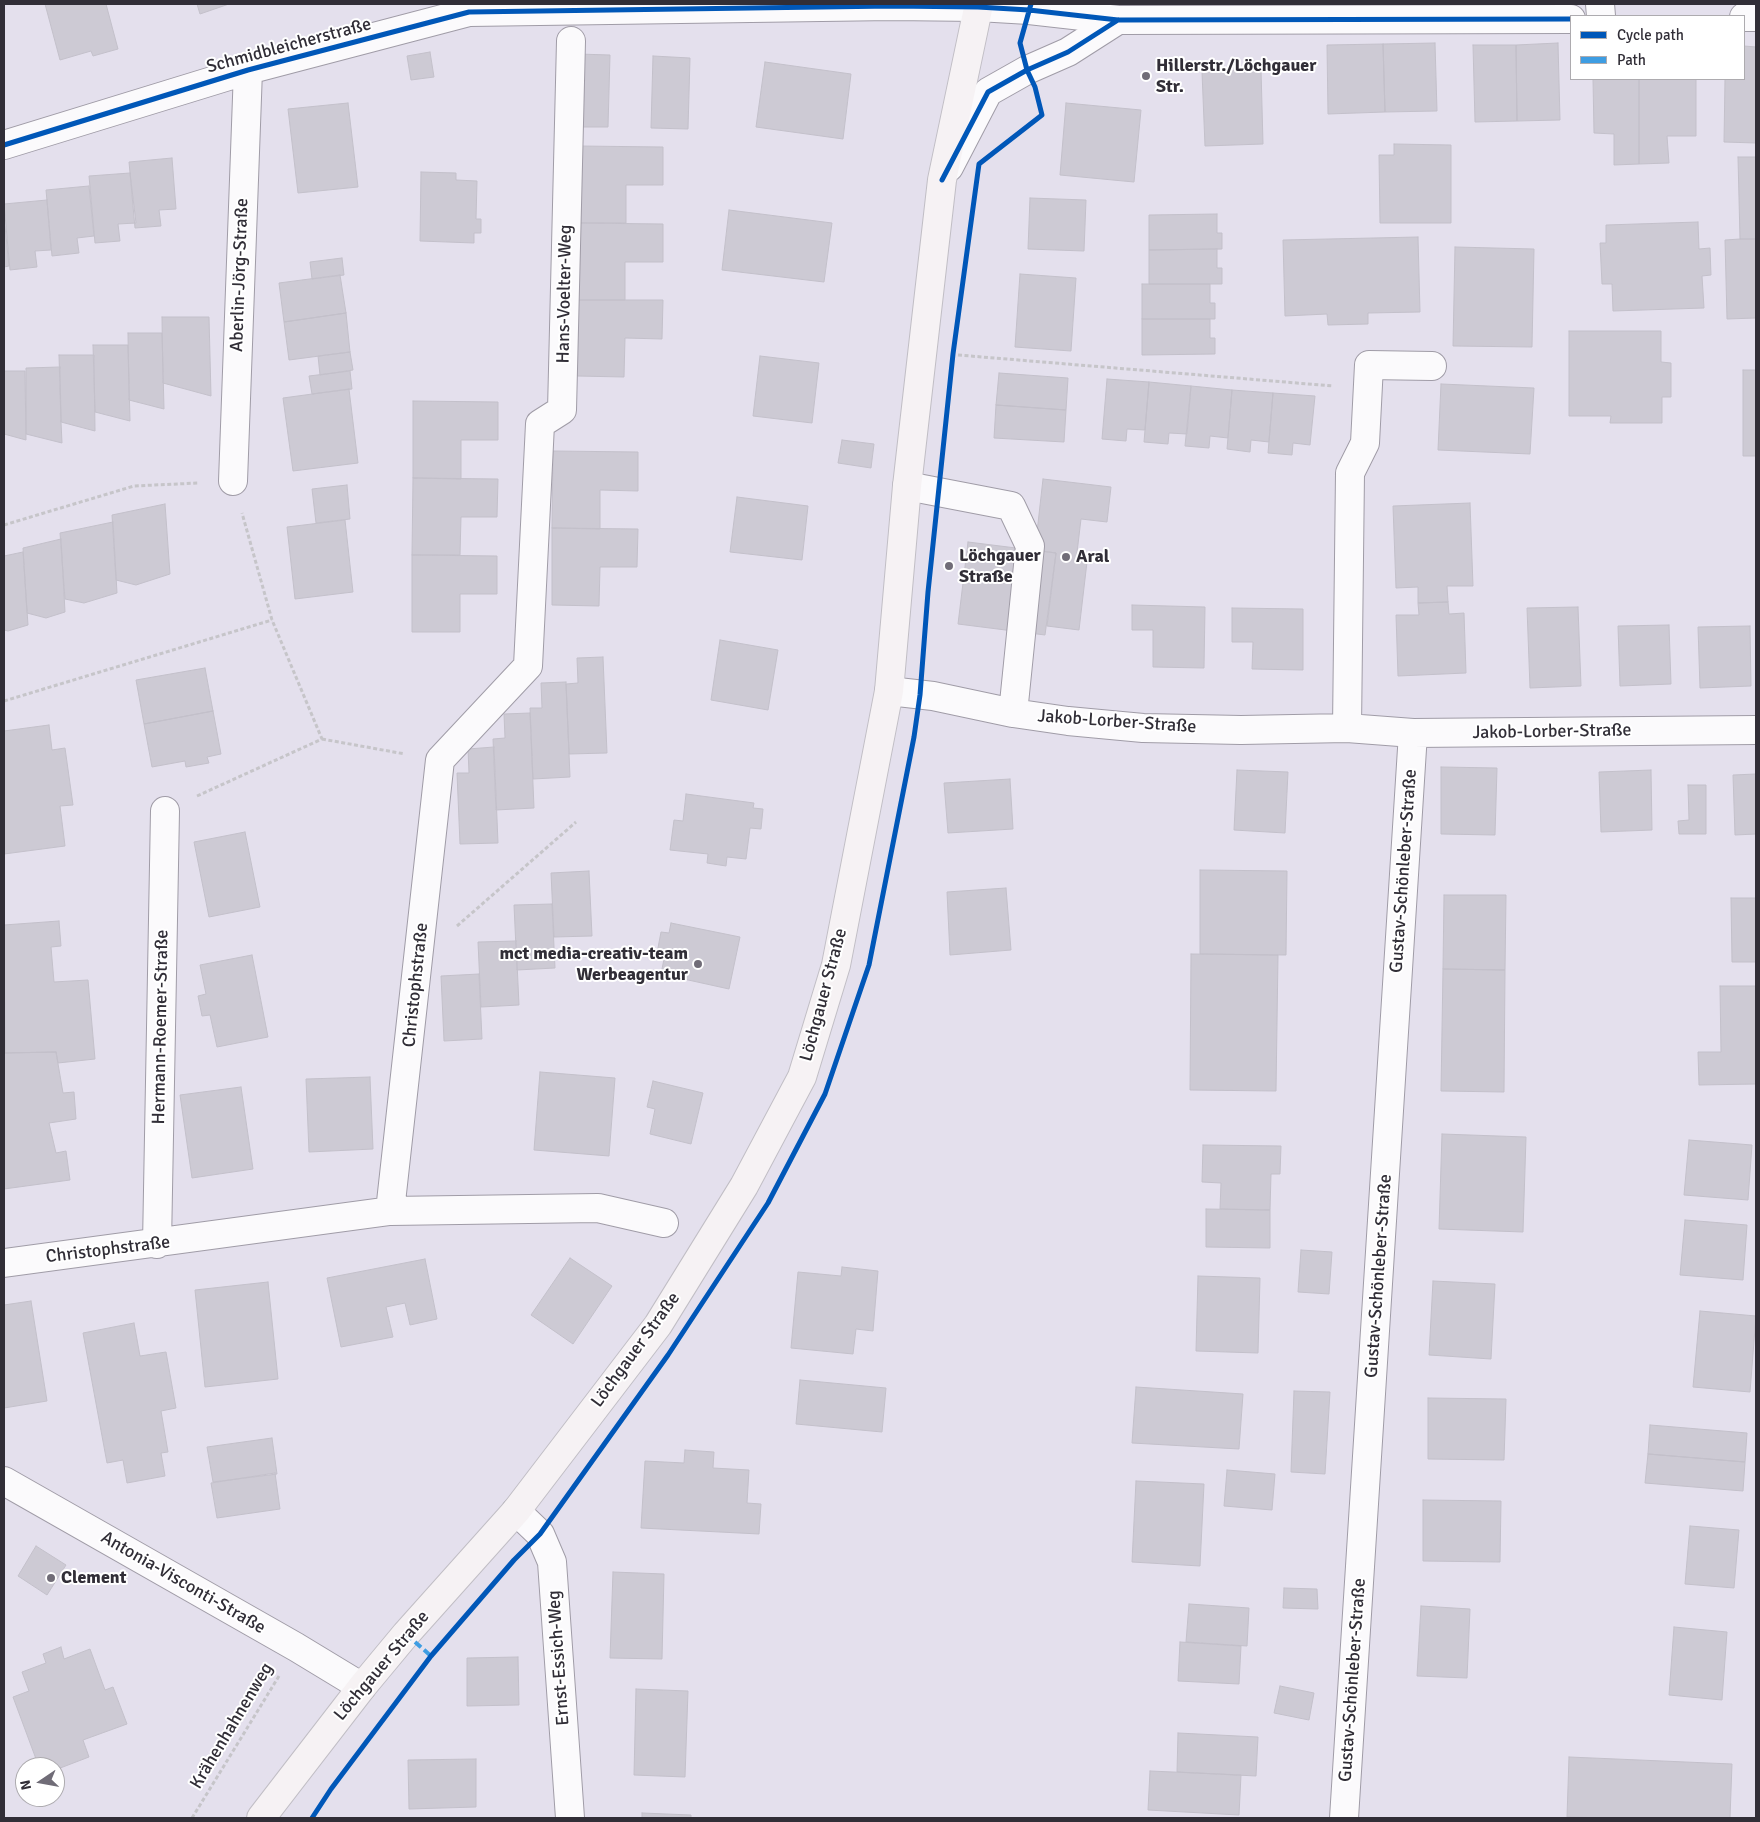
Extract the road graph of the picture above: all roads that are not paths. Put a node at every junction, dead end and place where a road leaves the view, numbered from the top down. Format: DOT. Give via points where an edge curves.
graph roads {
  1 [pos="978,5"];
  2 [pos="623,7"];
  3 [pos="1570,19"];
  4 [pos="1118,20"];
  5 [pos="571,41"];
  6 [pos="248,70"];
  7 [pos="4,145"];
  8 [pos="942,180"];
  9 [pos="1432,366"];
  10 [pos="233,481"];
  11 [pos="907,486"];
  12 [pos="889,691"];
  13 [pos="1013,713"];
  14 [pos="1347,728"];
  15 [pos="1756,730"];
  16 [pos="1413,733"];
  17 [pos="440,760"];
  18 [pos="165,811"];
  19 [pos="390,1211"];
  20 [pos="664,1223"];
  21 [pos="157,1244"];
  22 [pos="4,1263"];
  23 [pos="4,1481"];
  24 [pos="516,1511"];
  25 [pos="362,1687"];
  26 [pos="261,1818"];
  27 [pos="570,1818"];
  28 [pos="1344,1818"];
  1 -- 2 [label="street, Schmidbleicherstraße"];
  1 -- 4 [label="street, Schmidbleicherstraße"];
  1 -- 8 [label="main road, Löchgauer Straße"];
  2 -- 6 [label="street, Schmidbleicherstraße" via="469,12"];
  3 -- 4 [label="street, Schmidbleicherstraße"];
  4 -- 8 [label="street" via="1068,52 988,92"];
  5 -- 17 [label="street, Hans-Voelter-Weg" via="562,410 540,424 528,666"];
  6 -- 7 [label="street, Schmidbleicherstraße"];
  6 -- 10 [label="street, Aberlin-Jörg-Straße"];
  8 -- 11 [label="main road, Löchgauer Straße"];
  9 -- 14 [label="street" via="1369,365 1365,443 1350,473"];
  11 -- 12 [label="main road, Löchgauer Straße"];
  11 -- 13 [label="street" via="1011,506 1030,546"];
  12 -- 13 [label="street, Jakob-Lorber-Straße" via="934,696"];
  12 -- 24 [label="main road, Löchgauer Straße" via="836,965 802,1077 744,1186 658,1325"];
  13 -- 14 [label="street, Jakob-Lorber-Straße" via="1068,722 1153,728"];
  14 -- 16 [label="street, Jakob-Lorber-Straße"];
  15 -- 16 [label="street, Jakob-Lorber-Straße"];
  16 -- 28 [label="street, Gustav-Schönleber-Straße"];
  17 -- 19 [label="street, Christophstraße"];
  18 -- 21 [label="street, Hermann-Roemer-Straße"];
  19 -- 20 [label="street, Christophstraße" via="598,1208"];
  19 -- 21 [label="street, Christophstraße"];
  21 -- 22 [label="street, Christophstraße"];
  23 -- 25 [label="street, Antonia-Visconti-Straße"];
  24 -- 25 [label="main road, Löchgauer Straße"];
  24 -- 27 [label="street, Ernst-Essich-Weg" via="540,1534 552,1562"];
  25 -- 26 [label="main road, Löchgauer Straße"];
}
